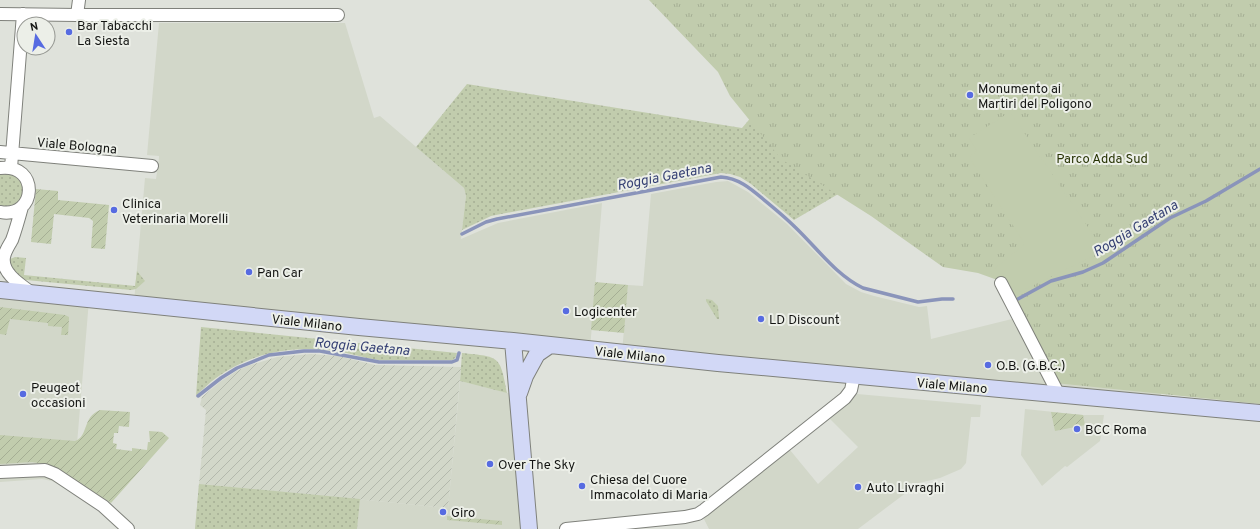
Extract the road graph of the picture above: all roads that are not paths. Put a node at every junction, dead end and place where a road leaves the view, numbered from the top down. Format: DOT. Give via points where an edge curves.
graph roads {
  1 [pos="79,0"];
  2 [pos="0,14"];
  3 [pos="23,14"];
  4 [pos="77,15"];
  5 [pos="338,15"];
  6 [pos="6,153"];
  7 [pos="152,166"];
  8 [pos="5,168"];
  9 [pos="22,207"];
  10 [pos="0,212"];
  11 [pos="3,247"];
  12 [pos="1001,283"];
  13 [pos="0,290"];
  14 [pos="32,293"];
  15 [pos="513,341"];
  16 [pos="550,345"];
  17 [pos="854,376"];
  18 [pos="1059,395"];
  19 [pos="518,397"];
  20 [pos="1260,413"];
  21 [pos="0,472"];
  22 [pos="653,525"];
  23 [pos="128,529"];
  24 [pos="529,529"];
  25 [pos="566,529"];
  1 -- 4 [label="street"];
  2 -- 3 [label="street"];
  3 -- 4 [label="street"];
  3 -- 6 [label="street"];
  4 -- 5 [label="street"];
  6 -- 7 [label="street, Viale Bologna"];
  6 -- 8 [label="street"];
  8 -- 9 [label="street" via="22,173 26,178 29,193"];
  9 -- 10 [label="street" via="9,213"];
  9 -- 11 [label="street" via="18,223"];
  11 -- 14 [label="street" via="7,270 16,281"];
  12 -- 18 [label="street"];
  13 -- 14 [label="street, Viale Milano"];
  14 -- 15 [label="street, Viale Milano"];
  15 -- 16 [label="street, Viale Milano"];
  15 -- 19 [label="street"];
  16 -- 17 [label="street, Viale Milano"];
  16 -- 19 [label="street" via="537,354 523,380"];
  17 -- 18 [label="street, Viale Milano"];
  17 -- 22 [label="street" via="851,390 845,398 704,510 698,514"];
  18 -- 20 [label="street, Viale Milano"];
  19 -- 24 [label="street"];
  21 -- 23 [label="street" via="45,470 55,474 103,506"];
  22 -- 25 [label="street" via="629,523"];
}
